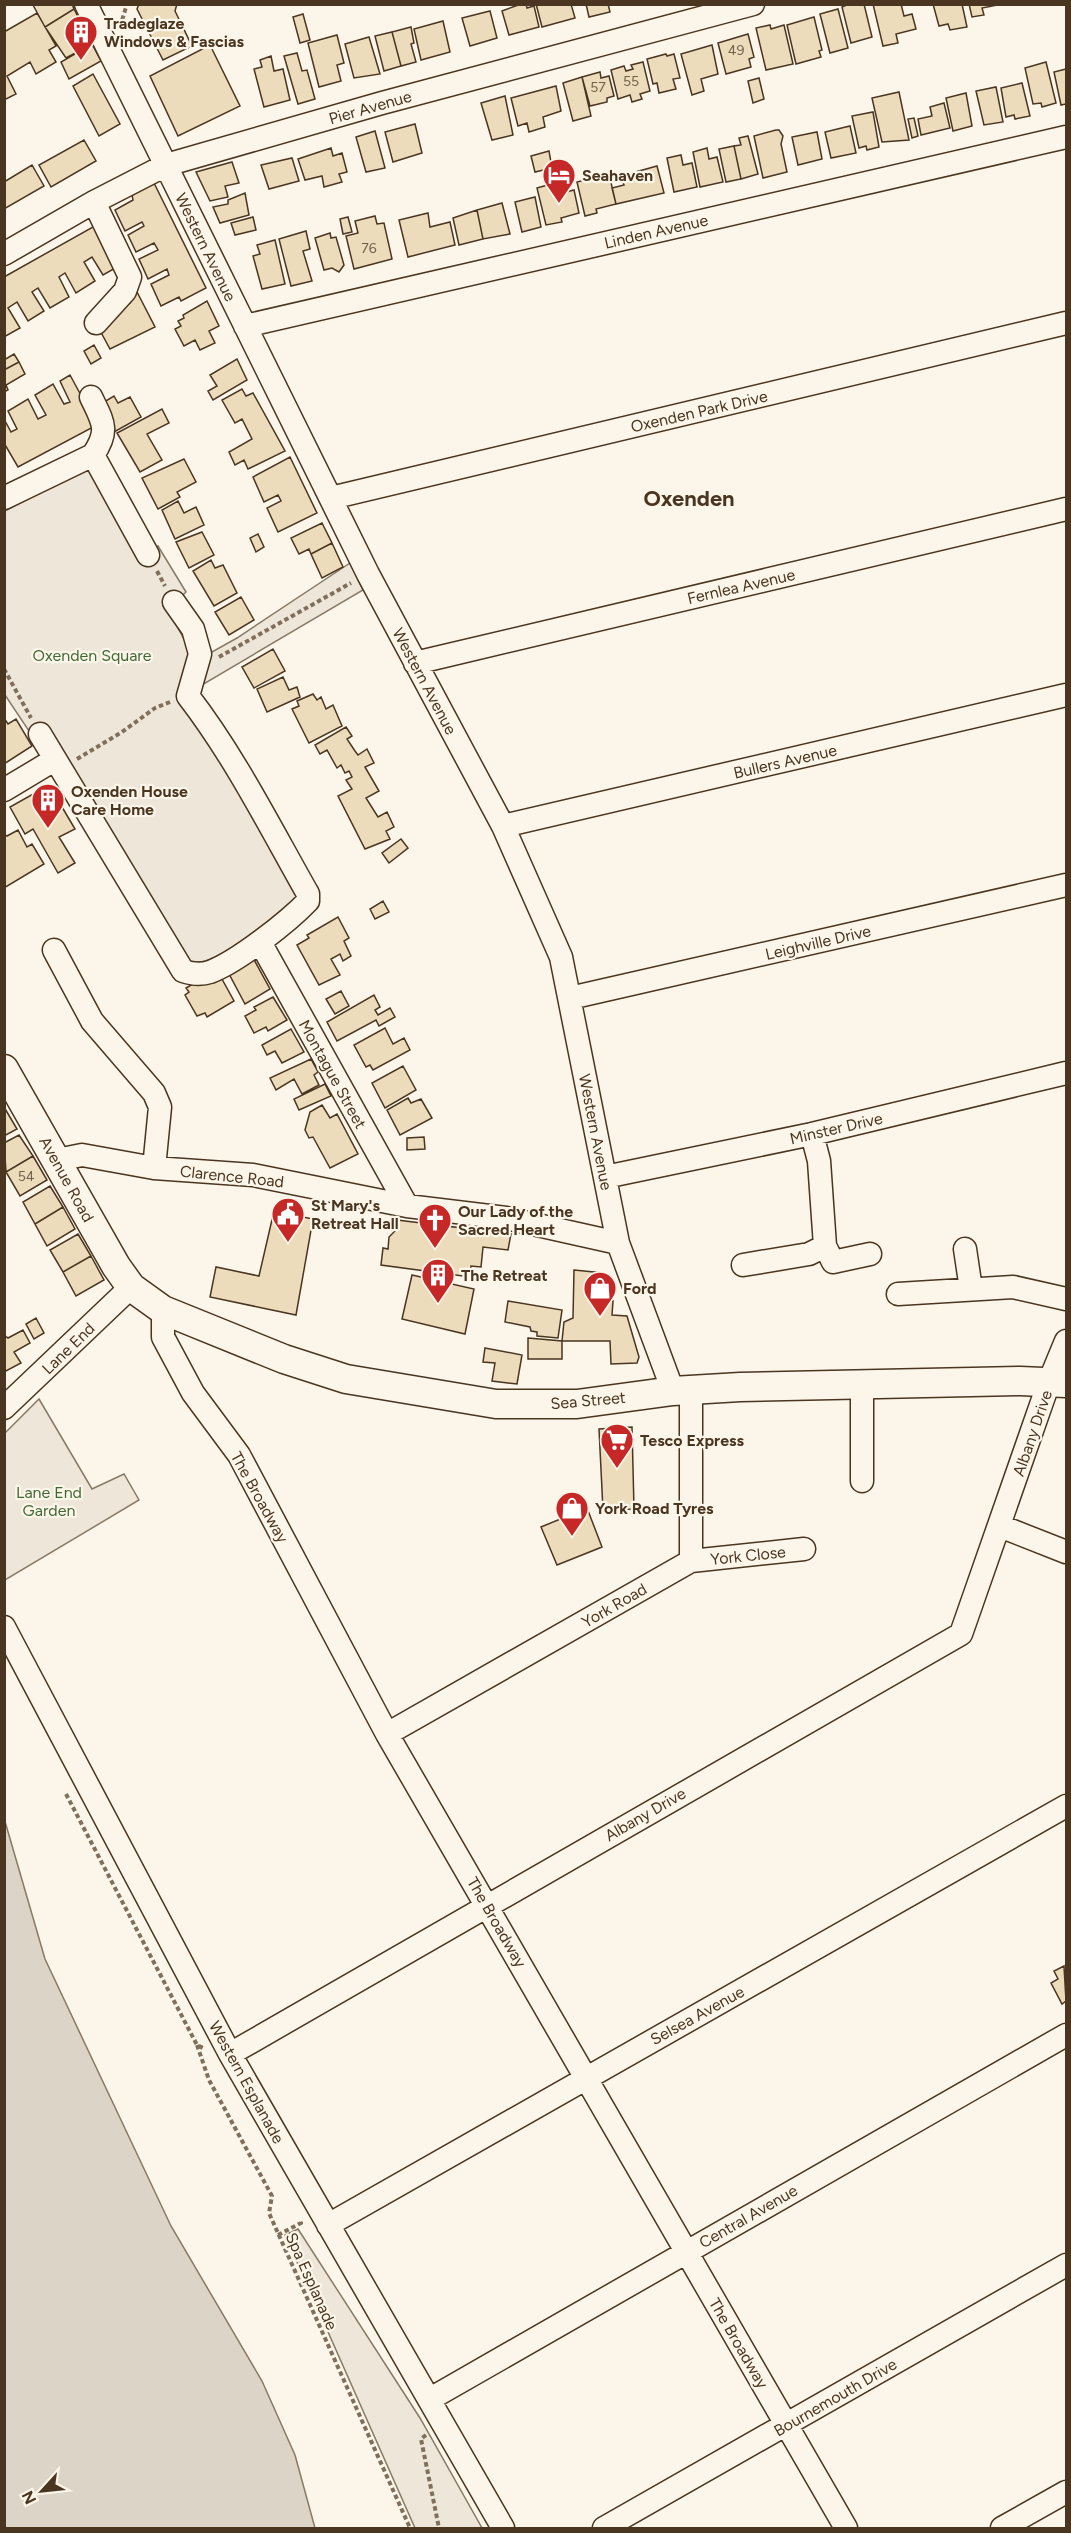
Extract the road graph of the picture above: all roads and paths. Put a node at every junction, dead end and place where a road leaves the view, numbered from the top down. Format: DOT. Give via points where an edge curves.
graph roads {
  1 [pos="86,4"];
  2 [pos="753,4"];
  3 [pos="1066,137"];
  4 [pos="166,165"];
  5 [pos="94,202"];
  6 [pos="4,254"];
  7 [pos="96,323"];
  8 [pos="1066,323"];
  9 [pos="245,326"];
  10 [pos="91,397"];
  11 [pos="93,455"];
  12 [pos="6,494"];
  13 [pos="331,498"];
  14 [pos="1066,509"];
  15 [pos="148,555"];
  16 [pos="368,574"];
  17 [pos="174,602"];
  18 [pos="415,663"];
  19 [pos="4,669"];
  20 [pos="197,669"];
  21 [pos="1066,695"];
  22 [pos="188,696"];
  23 [pos="40,734"];
  24 [pos="54,760"];
  25 [pos="4,790"];
  26 [pos="503,826"];
  27 [pos="1066,885"];
  28 [pos="260,942"];
  29 [pos="54,950"];
  30 [pos="570,998"];
  31 [pos="4,1069"];
  32 [pos="1066,1073"];
  33 [pos="812,1134"];
  34 [pos="57,1160"];
  35 [pos="154,1168"];
  36 [pos="605,1177"];
  37 [pos="406,1206"];
  38 [pos="618,1242"];
  39 [pos="825,1246"];
  40 [pos="965,1249"];
  41 [pos="870,1254"];
  42 [pos="742,1265"];
  43 [pos="131,1287"];
  44 [pos="971,1288"];
  45 [pos="898,1294"];
  46 [pos="1066,1299"];
  47 [pos="163,1310"];
  48 [pos="1066,1341"];
  49 [pos="1058,1383"];
  50 [pos="862,1384"];
  51 [pos="682,1390"];
  52 [pos="4,1408"];
  53 [pos="862,1481"];
  54 [pos="1000,1526"];
  55 [pos="804,1549"];
  56 [pos="1066,1552"];
  57 [pos="691,1561"];
  58 [pos="4,1628"];
  59 [pos="387,1734"];
  60 [pos="1066,1806"];
  61 [pos="487,1904"];
  62 [pos="1066,2035"];
  63 [pos="230,2054"];
  64 [pos="208,2058"];
  65 [pos="585,2078"];
  66 [pos="295,2212"];
  67 [pos="328,2225"];
  68 [pos="278,2235"];
  69 [pos="686,2251"];
  70 [pos="1066,2265"];
  71 [pos="430,2399"];
  72 [pos="442,2421"];
  73 [pos="786,2425"];
  74 [pos="1066,2492"];
  75 [pos="410,2529"];
  76 [pos="439,2529"];
  77 [pos="503,2529"];
  78 [pos="604,2529"];
  79 [pos="846,2529"];
  80 [pos="1002,2529"];
  1 -- 4 [label="street, Western Avenue"];
  2 -- 4 [label="street, Pier Avenue"];
  3 -- 9 [label="street, Linden Avenue"];
  4 -- 5 [label="street, Pier Avenue"];
  4 -- 9 [label="street, Western Avenue"];
  5 -- 6 [label="street, Pier Avenue"];
  5 -- 7 [label="street" via="130,277 125,291"];
  8 -- 13 [label="street, Oxenden Park Drive"];
  9 -- 13 [label="street, Western Avenue"];
  10 -- 11 [label="street" via="105,427"];
  11 -- 12 [label="street"];
  11 -- 15 [label="street"];
  13 -- 16 [label="street, Western Avenue"];
  14 -- 18 [label="street, Fernlea Avenue"];
  15 -- 17 [label="path"];
  16 -- 18 [label="street, Western Avenue"];
  16 -- 20 [label="path"];
  17 -- 20 [label="street" via="193,629 200,654"];
  18 -- 26 [label="street, Western Avenue"];
  19 -- 23 [label="path"];
  20 -- 22 [label="street"];
  21 -- 26 [label="street, Bullers Avenue"];
  22 -- 24 [label="path" via="155,708 70,763"];
  22 -- 28 [label="street" via="225,750 308,894 308,901"];
  23 -- 24 [label="street"];
  24 -- 25 [label="street"];
  24 -- 28 [label="street" via="183,971 210,972"];
  26 -- 30 [label="street, Western Avenue" via="561,957"];
  27 -- 30 [label="street, Leighville Drive"];
  28 -- 37 [label="street, Montague Street"];
  29 -- 35 [label="street" via="92,1021 154,1093 160,1107"];
  30 -- 36 [label="street, Western Avenue"];
  31 -- 34 [label="main road, Avenue Road"];
  32 -- 33 [label="street, Minster Drive"];
  33 -- 36 [label="street, Minster Drive"];
  33 -- 39 [label="street" via="819,1161"];
  34 -- 35 [label="street, Clarence Road" via="82,1155"];
  34 -- 43 [label="main road, Avenue Road"];
  35 -- 37 [label="street, Clarence Road" via="253,1174"];
  36 -- 38 [label="street, Western Avenue"];
  37 -- 38 [label="street, Clarence Road" via="506,1218"];
  38 -- 51 [label="street, Western Avenue"];
  39 -- 41 [label="street" via="833,1262"];
  39 -- 42 [label="street" via="808,1254"];
  40 -- 44 [label="street"];
  43 -- 47 [label="main road, Sea Street"];
  43 -- 52 [label="street, Lane End"];
  44 -- 45 [label="street"];
  44 -- 46 [label="street" via="1013,1287"];
  47 -- 51 [label="main road, Sea Street" via="252,1347 346,1379 422,1394 496,1404 565,1404"];
  47 -- 59 [label="street, The Broadway" via="163,1337 193,1392 238,1455"];
  48 -- 49 [label="street, Albany Drive"];
  49 -- 50 [label="main road, Sea Street"];
  49 -- 54 [label="street, Albany Drive"];
  50 -- 51 [label="main road, Sea Street"];
  50 -- 53 [label="street"];
  51 -- 57 [label="street" via="691,1475"];
  54 -- 56 [label="street"];
  54 -- 61 [label="street, Albany Drive" via="961,1634"];
  55 -- 57 [label="street, York Close"];
  57 -- 59 [label="street, York Road"];
  58 -- 63 [label="street, Western Esplanade"];
  59 -- 61 [label="street, The Broadway"];
  60 -- 65 [label="street, Selsea Avenue"];
  61 -- 63 [label="street, Albany Drive"];
  61 -- 65 [label="street, The Broadway"];
  62 -- 69 [label="street, Central Avenue"];
  63 -- 67 [label="street, Western Esplanade"];
  64 -- 68 [label="path, Spa Esplanade" via="197,2045 209,2080 272,2196 269,2212"];
  65 -- 67 [label="street, Selsea Avenue"];
  65 -- 69 [label="street, The Broadway"];
  66 -- 68 [label="path" via="301,2223"];
  67 -- 71 [label="street, Western Esplanade"];
  68 -- 75 [label="path, Spa Esplanade"];
  69 -- 71 [label="street, Central Avenue"];
  69 -- 73 [label="street, The Broadway"];
  70 -- 73 [label="street, Bournemouth Drive"];
  71 -- 72 [label="street, Western Esplanade"];
  72 -- 76 [label="path" via="421,2439"];
  72 -- 77 [label="street, Western Esplanade"];
  73 -- 78 [label="street, Bournemouth Drive"];
  73 -- 79 [label="street, The Broadway"];
  74 -- 80 [label="street"];
}
